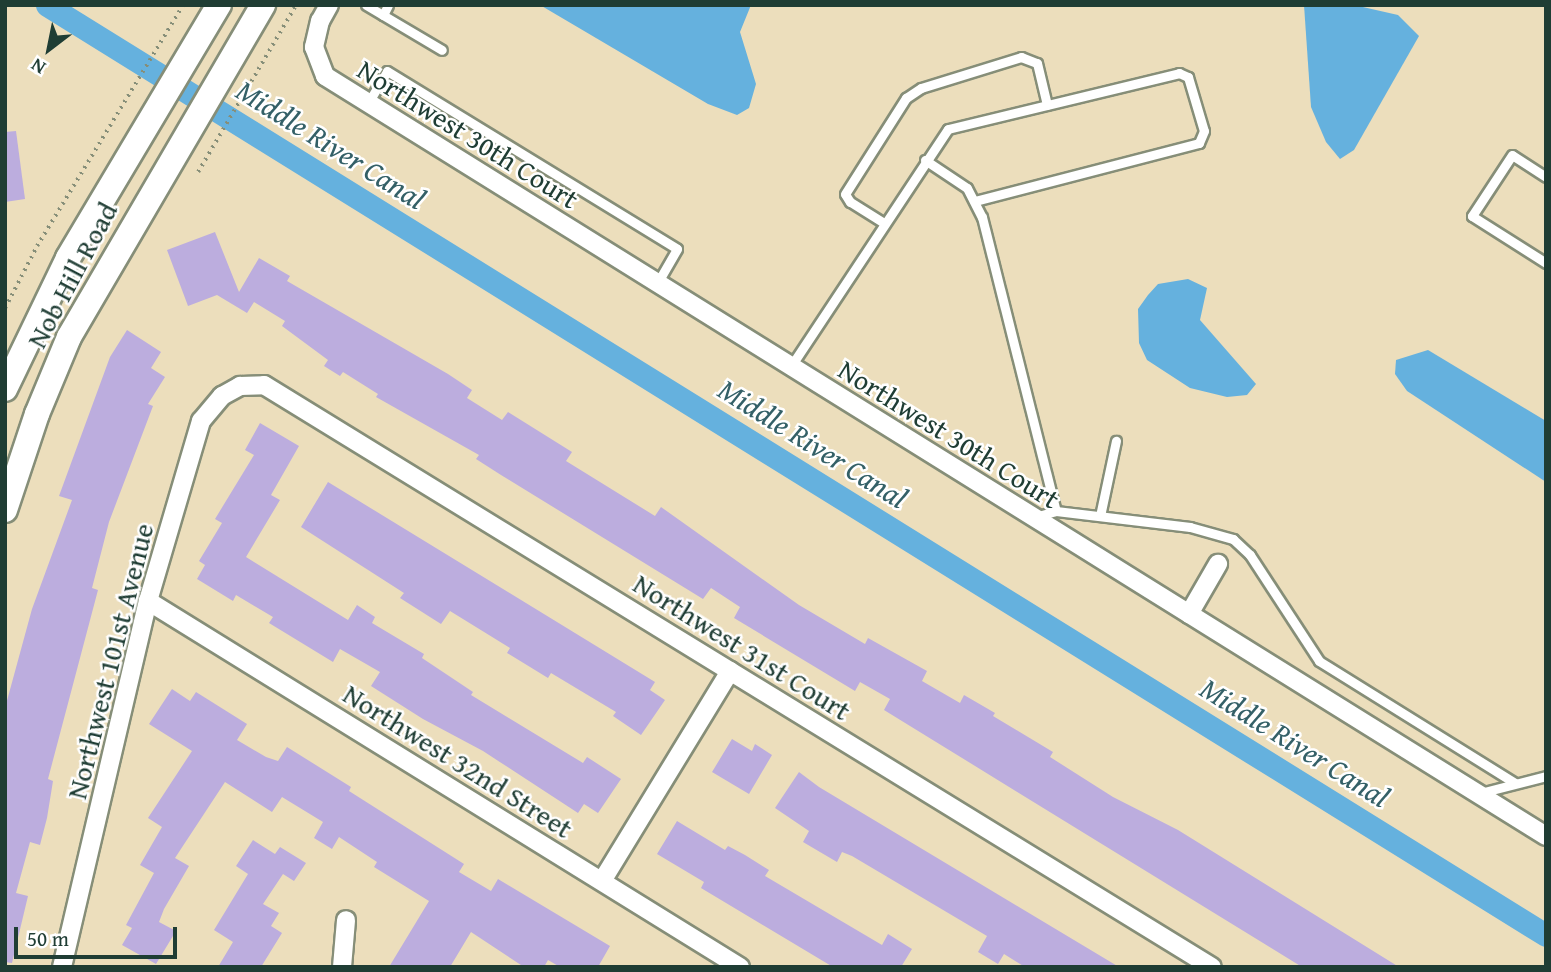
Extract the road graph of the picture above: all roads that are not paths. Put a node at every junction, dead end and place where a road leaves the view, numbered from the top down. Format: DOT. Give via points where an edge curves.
graph roads {
  1 [pos="219,5"];
  2 [pos="262,5"];
  3 [pos="329,5"];
  4 [pos="366,5"];
  5 [pos="388,5"];
  6 [pos="383,15"];
  7 [pos="442,50"];
  8 [pos="368,103"];
  9 [pos="1047,105"];
  10 [pos="925,160"];
  11 [pos="1546,177"];
  12 [pos="974,201"];
  13 [pos="884,223"];
  14 [pos="1546,263"];
  15 [pos="657,283"];
  16 [pos="791,366"];
  17 [pos="240,386"];
  18 [pos="5,389"];
  19 [pos="1116,441"];
  20 [pos="5,510"];
  21 [pos="1056,511"];
  22 [pos="1100,516"];
  23 [pos="1034,517"];
  24 [pos="1218,564"];
  25 [pos="148,601"];
  26 [pos="1189,614"];
  27 [pos="730,671"];
  28 [pos="1546,776"];
  29 [pos="1515,783"];
  30 [pos="1478,793"];
  31 [pos="1546,836"];
  32 [pos="602,881"];
  33 [pos="346,920"];
  34 [pos="62,967"];
  35 [pos="342,967"];
  36 [pos="740,967"];
  37 [pos="1212,967"];
  1 -- 18 [label="main road, Nob Hill Road" via="68,258"];
  2 -- 20 [label="main road, Nob Hill Road" via="69,337"];
  3 -- 8 [label="street, Northwest 30th Court" via="314,47 325,76"];
  4 -- 6 [label="lane"];
  5 -- 6 [label="lane"];
  6 -- 7 [label="lane"];
  8 -- 15 [label="street, Northwest 30th Court"];
  8 -- 15 [label="lane" via="387,71 677,249"];
  9 -- 10 [label="lane" via="948,129"];
  9 -- 12 [label="lane" via="1179,73 1188,77 1204,131 1199,144"];
  9 -- 13 [label="lane" via="1037,64 1021,57 921,88 906,98 845,194"];
  10 -- 12 [label="lane" via="967,188"];
  10 -- 13 [label="lane"];
  11 -- 14 [label="lane" via="1512,155 1472,216"];
  12 -- 21 [label="lane"];
  13 -- 16 [label="lane"];
  15 -- 16 [label="street, Northwest 30th Court"];
  16 -- 23 [label="street, Northwest 30th Court"];
  17 -- 25 [label="street, Northwest 101st Avenue" via="222,396 201,421"];
  17 -- 27 [label="street, Northwest 31st Court" via="264,385"];
  19 -- 22 [label="lane"];
  21 -- 22 [label="lane"];
  21 -- 23 [label="lane"];
  22 -- 29 [label="lane" via="1190,527 1233,539 1251,555 1320,661"];
  23 -- 26 [label="street, Northwest 30th Court"];
  24 -- 26 [label="street"];
  25 -- 32 [label="street, Northwest 32nd Street"];
  25 -- 34 [label="street, Northwest 101st Avenue"];
  26 -- 30 [label="street, Northwest 30th Court"];
  27 -- 32 [label="street"];
  27 -- 37 [label="street, Northwest 31st Court"];
  28 -- 29 [label="lane"];
  29 -- 30 [label="lane"];
  30 -- 31 [label="street, Northwest 30th Court"];
  32 -- 36 [label="street, Northwest 32nd Street"];
  33 -- 35 [label="street"];
}
